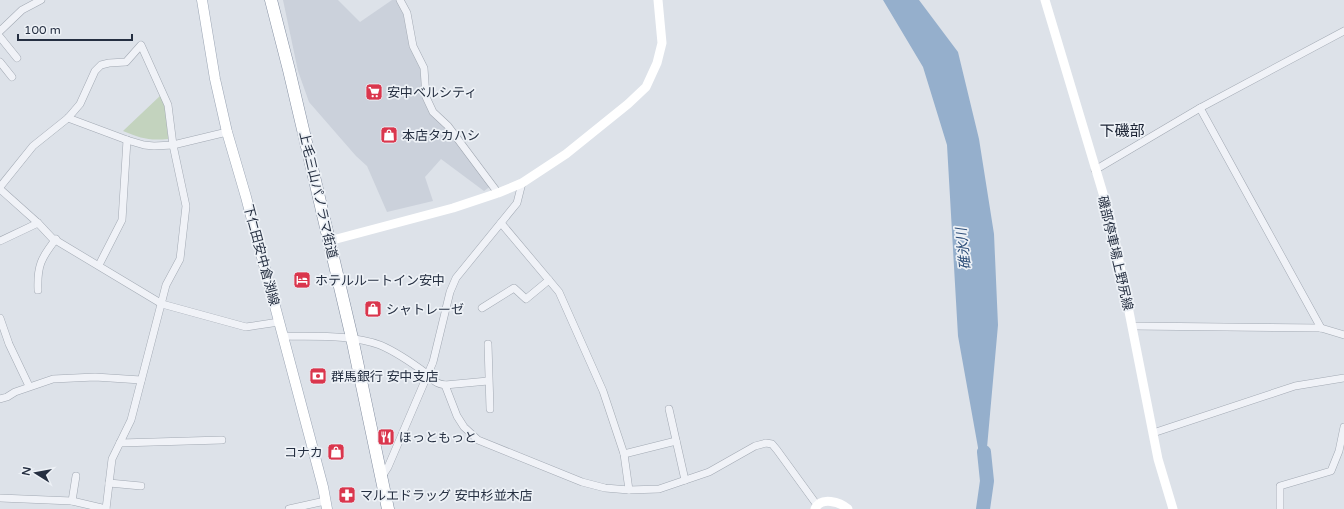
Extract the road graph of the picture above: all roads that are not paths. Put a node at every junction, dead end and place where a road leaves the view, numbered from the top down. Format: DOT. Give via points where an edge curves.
graph roads {
  1 [pos="41,0"];
  2 [pos="202,0"];
  3 [pos="271,0"];
  4 [pos="400,0"];
  5 [pos="658,0"];
  6 [pos="1045,0"];
  7 [pos="0,31"];
  8 [pos="1344,31"];
  9 [pos="0,37"];
  10 [pos="16,58"];
  11 [pos="0,62"];
  12 [pos="12,77"];
  13 [pos="1200,108"];
  14 [pos="68,118"];
  15 [pos="227,132"];
  16 [pos="127,140"];
  17 [pos="173,144"];
  18 [pos="1095,170"];
  19 [pos="522,183"];
  20 [pos="0,188"];
  21 [pos="498,193"];
  22 [pos="38,223"];
  23 [pos="501,223"];
  24 [pos="56,239"];
  25 [pos="0,241"];
  26 [pos="329,241"];
  27 [pos="99,265"];
  28 [pos="549,280"];
  29 [pos="38,290"];
  30 [pos="162,304"];
  31 [pos="482,308"];
  32 [pos="0,318"];
  33 [pos="279,322"];
  34 [pos="1132,326"];
  35 [pos="1321,328"];
  36 [pos="1344,335"];
  37 [pos="283,336"];
  38 [pos="352,338"];
  39 [pos="488,344"];
  40 [pos="428,375"];
  41 [pos="1344,378"];
  42 [pos="141,380"];
  43 [pos="488,381"];
  44 [pos="445,385"];
  45 [pos="29,386"];
  46 [pos="0,400"];
  47 [pos="490,409"];
  48 [pos="669,409"];
  49 [pos="1344,427"];
  50 [pos="1153,433"];
  51 [pos="222,440"];
  52 [pos="676,441"];
  53 [pos="120,443"];
  54 [pos="624,454"];
  55 [pos="76,476"];
  56 [pos="381,478"];
  57 [pos="685,480"];
  58 [pos="109,483"];
  59 [pos="141,486"];
  60 [pos="629,490"];
  61 [pos="0,498"];
  62 [pos="72,501"];
  63 [pos="326,505"];
  64 [pos="816,507"];
  65 [pos="106,509"];
  66 [pos="289,509"];
  67 [pos="388,509"];
  68 [pos="848,509"];
  69 [pos="1173,509"];
  70 [pos="1280,509"];
  1 -- 7 [label="street" via="22,10"];
  2 -- 15 [label="main road, 下仁田安中倉渕線"];
  3 -- 26 [label="highway, 上毛三山パノラマ街道"];
  4 -- 21 [label="street" via="407,13 413,46 424,68 426,97 433,112 448,126"];
  5 -- 19 [label="main road" via="662,43 657,63 646,87 566,154"];
  6 -- 18 [label="main road, 磯部停車場上野尻線"];
  8 -- 13 [label="street"];
  9 -- 10 [label="street"];
  11 -- 12 [label="street"];
  13 -- 18 [label="street"];
  13 -- 35 [label="street"];
  14 -- 16 [label="street"];
  14 -- 17 [label="street" via="80,104 95,71 101,65 126,62 142,45 168,105"];
  14 -- 20 [label="street" via="33,146"];
  15 -- 17 [label="street"];
  15 -- 33 [label="main road, 下仁田安中倉渕線"];
  16 -- 17 [label="street" via="149,146"];
  16 -- 27 [label="street" via="122,220"];
  17 -- 30 [label="street" via="186,206 180,259 166,285"];
  18 -- 34 [label="main road, 磯部停車場上野尻線" via="1111,220"];
  19 -- 21 [label="main road"];
  19 -- 23 [label="street" via="517,203"];
  20 -- 22 [label="street"];
  21 -- 26 [label="main road" via="453,208"];
  22 -- 24 [label="street"];
  22 -- 25 [label="street"];
  23 -- 28 [label="street"];
  23 -- 40 [label="street" via="456,278"];
  24 -- 27 [label="street"];
  24 -- 29 [label="street" via="42,256"];
  26 -- 38 [label="highway, 上毛三山パノラマ街道"];
  27 -- 30 [label="street"];
  28 -- 31 [label="street" via="526,299 514,288"];
  28 -- 54 [label="street" via="559,292 603,391"];
  30 -- 33 [label="street" via="246,327"];
  30 -- 42 [label="street"];
  32 -- 45 [label="street"];
  33 -- 37 [label="main road, 下仁田安中倉渕線"];
  34 -- 35 [label="street"];
  34 -- 50 [label="main road, 磯部停車場上野尻線"];
  35 -- 36 [label="street"];
  37 -- 38 [label="street"];
  37 -- 63 [label="main road, 下仁田安中倉渕線"];
  38 -- 40 [label="street" via="381,345"];
  38 -- 56 [label="highway, 上毛三山パノラマ街道"];
  39 -- 43 [label="street"];
  40 -- 44 [label="street" via="436,383"];
  40 -- 56 [label="street"];
  41 -- 50 [label="street" via="1295,386"];
  42 -- 45 [label="street" via="95,377 53,379"];
  42 -- 53 [label="street" via="132,420"];
  43 -- 44 [label="street"];
  43 -- 47 [label="street"];
  44 -- 60 [label="street" via="457,416 478,440 582,482 604,488"];
  45 -- 46 [label="street"];
  48 -- 52 [label="street"];
  49 -- 70 [label="street" via="1331,472 1280,486"];
  50 -- 69 [label="main road, 磯部停車場上野尻線" via="1164,483"];
  51 -- 53 [label="street"];
  52 -- 54 [label="street"];
  52 -- 57 [label="street"];
  53 -- 58 [label="street" via="112,459"];
  54 -- 60 [label="street"];
  55 -- 62 [label="street"];
  56 -- 67 [label="highway, 上毛三山パノラマ街道"];
  57 -- 60 [label="street" via="658,489"];
  57 -- 64 [label="street" via="709,472 755,446 772,444"];
  58 -- 59 [label="street"];
  58 -- 65 [label="street"];
  61 -- 62 [label="street"];
  62 -- 65 [label="street"];
  63 -- 66 [label="street"];
  64 -- 68 [label="main road" via="831,501 838,502"];
}
